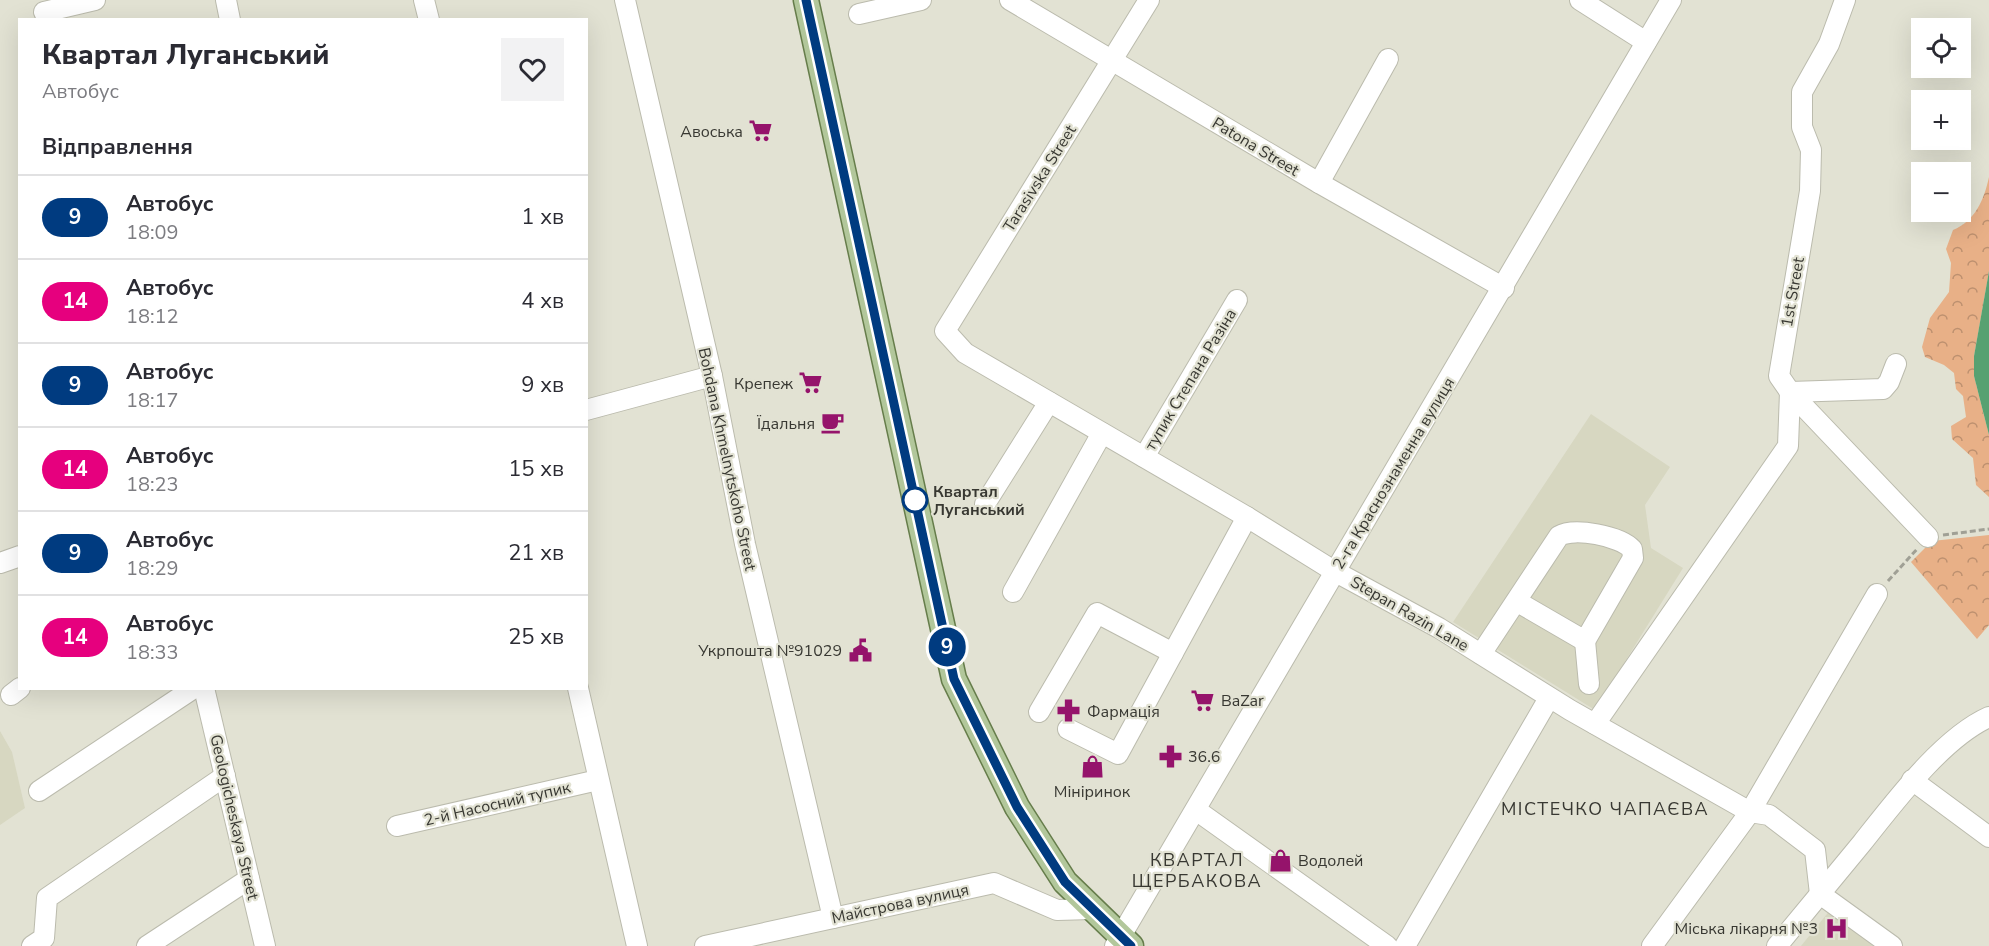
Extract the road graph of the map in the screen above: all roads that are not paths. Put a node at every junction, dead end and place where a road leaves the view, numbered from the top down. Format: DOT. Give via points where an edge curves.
graph roads {
  1 [pos="95,0"];
  2 [pos="226,0"];
  3 [pos="424,0"];
  4 [pos="626,0"];
  5 [pos="806,0"];
  6 [pos="921,0"];
  7 [pos="1010,0"];
  8 [pos="1149,0"];
  9 [pos="1580,0"];
  10 [pos="1671,0"];
  11 [pos="1845,0"];
  12 [pos="43,10"];
  13 [pos="859,14"];
  14 [pos="230,18"];
  15 [pos="428,18"];
  16 [pos="1646,42"];
  17 [pos="1388,59"];
  18 [pos="1112,60"];
  19 [pos="1319,183"];
  20 [pos="1504,288"];
  21 [pos="1237,300"];
  22 [pos="965,353"];
  23 [pos="1896,364"];
  24 [pos="712,376"];
  25 [pos="1790,392"];
  26 [pos="1049,402"];
  27 [pos="588,409"];
  28 [pos="1102,433"];
  29 [pos="1144,457"];
  30 [pos="985,504"];
  31 [pos="1247,517"];
  32 [pos="1928,537"];
  33 [pos="18,557"];
  34 [pos="0,563"];
  35 [pos="1334,571"];
  36 [pos="1013,592"];
  37 [pos="1877,594"];
  38 [pos="1516,601"];
  39 [pos="1585,641"];
  40 [pos="1173,653"];
  41 [pos="1481,654"];
  42 [pos="1589,684"];
  43 [pos="191,690"];
  44 [pos="204,690"];
  45 [pos="578,690"];
  46 [pos="1549,698"];
  47 [pos="1039,712"];
  48 [pos="1989,717"];
  49 [pos="1595,724"];
  50 [pos="1068,729"];
  51 [pos="225,776"];
  52 [pos="598,780"];
  53 [pos="1912,780"];
  54 [pos="39,791"];
  55 [pos="1196,810"];
  56 [pos="1750,812"];
  57 [pos="397,826"];
  58 [pos="1989,837"];
  59 [pos="249,879"];
  60 [pos="1820,894"];
  61 [pos="1092,909"];
  62 [pos="833,918"];
  63 [pos="1122,943"];
  64 [pos="32,946"];
  65 [pos="147,946"];
  66 [pos="265,946"];
  67 [pos="636,946"];
  68 [pos="705,946"];
  69 [pos="1387,946"];
  70 [pos="1405,946"];
  71 [pos="1652,946"];
  72 [pos="1777,946"];
  73 [pos="1892,946"];
  1 -- 12 [label="street"];
  2 -- 14 [label="street"];
  3 -- 15 [label="street"];
  4 -- 24 [label="street, Bohdana Khmelnytskoho Street"];
  5 -- 61 [label="main road" via="954,679 1017,807 1065,882"];
  6 -- 13 [label="street"];
  7 -- 18 [label="street, Patona Street"];
  8 -- 18 [label="street, Tarasivska Street"];
  9 -- 16 [label="street"];
  10 -- 16 [label="street, 2-га Краснознаменна вулиця"];
  11 -- 25 [label="street, 1st Street" via="1829,45 1802,92 1802,127 1811,150 1810,191 1779,376"];
  16 -- 20 [label="street, 2-га Краснознаменна вулиця"];
  17 -- 19 [label="street"];
  18 -- 19 [label="street, Patona Street"];
  18 -- 22 [label="street, Tarasivska Street" via="945,331"];
  19 -- 20 [label="street, Patona Street"];
  20 -- 35 [label="street, 2-га Краснознаменна вулиця"];
  21 -- 29 [label="street, тупик Степана Разіна"];
  22 -- 26 [label="street, Stepan Razin Lane"];
  23 -- 25 [label="street" via="1883,389"];
  24 -- 27 [label="street"];
  24 -- 62 [label="street, Bohdana Khmelnytskoho Street" via="745,544"];
  25 -- 32 [label="street, 1st Street"];
  25 -- 49 [label="street" via="1788,446"];
  26 -- 28 [label="street, Stepan Razin Lane"];
  26 -- 30 [label="street"];
  28 -- 29 [label="street, Stepan Razin Lane"];
  28 -- 36 [label="street"];
  29 -- 31 [label="street, Stepan Razin Lane"];
  31 -- 35 [label="street, Stepan Razin Lane"];
  31 -- 40 [label="street"];
  33 -- 34 [label="street"];
  35 -- 41 [label="street, Stepan Razin Lane"];
  35 -- 55 [label="street, 2-га Краснознаменна вулиця"];
  37 -- 56 [label="street"];
  38 -- 39 [label="street"];
  38 -- 39 [label="street" via="1565,532 1582,531 1629,546 1634,558"];
  38 -- 41 [label="street"];
  39 -- 42 [label="street"];
  40 -- 47 [label="street" via="1097,613"];
  40 -- 50 [label="street" via="1118,754"];
  41 -- 46 [label="street, Stepan Razin Lane"];
  43 -- 54 [label="street"];
  44 -- 51 [label="street, Geologicheskaya Street"];
  45 -- 52 [label="street"];
  46 -- 49 [label="street, Stepan Razin Lane"];
  46 -- 70 [label="street"];
  48 -- 53 [label="street" via="1962,735"];
  49 -- 56 [label="street, Stepan Razin Lane"];
  51 -- 59 [label="street, Geologicheskaya Street"];
  51 -- 64 [label="street" via="47,898 44,938"];
  52 -- 57 [label="street, 2-й Насосний тупик"];
  52 -- 67 [label="street"];
  53 -- 58 [label="street"];
  53 -- 60 [label="street"];
  55 -- 63 [label="street, 2-га Краснознаменна вулиця"];
  55 -- 69 [label="street"];
  56 -- 60 [label="street, Stepan Razin Lane" via="1769,815 1815,850"];
  56 -- 71 [label="street"];
  59 -- 65 [label="street"];
  59 -- 66 [label="street, Geologicheskaya Street"];
  60 -- 72 [label="street"];
  60 -- 73 [label="street"];
  61 -- 62 [label="street, Майстрова вулиця" via="1057,910 994,883"];
  61 -- 63 [label="main road"];
  62 -- 68 [label="street, Майстрова вулиця"];
}
